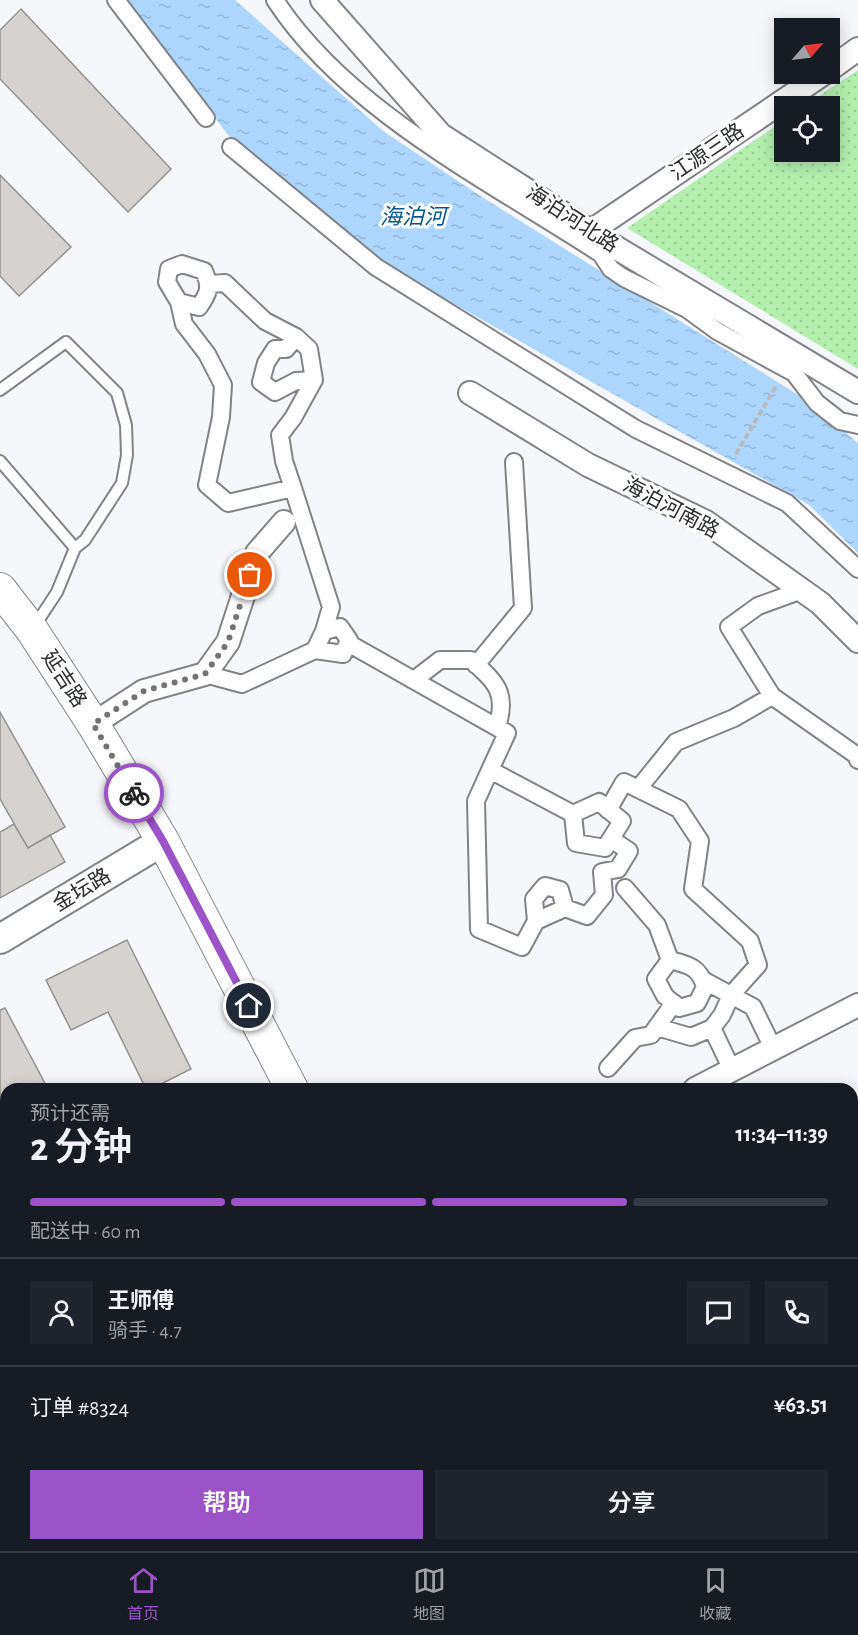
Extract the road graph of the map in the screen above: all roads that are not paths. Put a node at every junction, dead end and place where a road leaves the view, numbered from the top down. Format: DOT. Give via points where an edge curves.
graph roads {
  1 [pos="116,0"];
  2 [pos="275,0"];
  3 [pos="322,0"];
  4 [pos="858,50"];
  5 [pos="840,62"];
  6 [pos="808,84"];
  7 [pos="206,118"];
  8 [pos="231,147"];
  9 [pos="591,231"];
  10 [pos="210,284"];
  11 [pos="179,302"];
  12 [pos="296,337"];
  13 [pos="314,380"];
  14 [pos="0,390"];
  15 [pos="858,392"];
  16 [pos="470,393"];
  17 [pos="858,425"];
  18 [pos="0,461"];
  19 [pos="514,462"];
  20 [pos="293,488"];
  21 [pos="284,522"];
  22 [pos="75,548"];
  23 [pos="858,570"];
  24 [pos="0,589"];
  25 [pos="802,590"];
  26 [pos="32,630"];
  27 [pos="324,631"];
  28 [pos="858,641"];
  29 [pos="348,643"];
  30 [pos="315,650"];
  31 [pos="476,664"];
  32 [pos="205,674"];
  33 [pos="414,680"];
  34 [pos="772,696"];
  35 [pos="93,724"];
  36 [pos="498,727"];
  37 [pos="858,760"];
  38 [pos="490,770"];
  39 [pos="638,789"];
  40 [pos="608,810"];
  41 [pos="573,814"];
  42 [pos="611,839"];
  43 [pos="163,841"];
  44 [pos="618,869"];
  45 [pos="625,888"];
  46 [pos="604,895"];
  47 [pos="566,908"];
  48 [pos="536,921"];
  49 [pos="0,939"];
  50 [pos="670,960"];
  51 [pos="703,980"];
  52 [pos="730,995"];
  53 [pos="674,1003"];
  54 [pos="858,1005"];
  55 [pos="657,1027"];
  56 [pos="712,1028"];
  57 [pos="773,1048"];
  58 [pos="608,1068"];
  59 [pos="732,1070"];
  60 [pos="289,1083"];
  61 [pos="707,1083"];
  1 -- 7 [label="street"];
  2 -- 17 [label="street" via="299,33 353,86 453,163 601,254 611,269 624,278 687,309 717,332 794,373 817,403 840,421"];
  3 -- 9 [label="street, 海泊河北路" via="441,135"];
  4 -- 5 [label="street"];
  6 -- 9 [label="street, 江源三路"];
  8 -- 23 [label="street" via="376,267 636,429 788,503"];
  9 -- 15 [label="street, 海泊河北路"];
  10 -- 11 [label="street" via="199,307"];
  10 -- 11 [label="street" via="204,271 182,264 169,269 167,282"];
  10 -- 12 [label="street" via="225,283 265,321"];
  11 -- 20 [label="street" via="184,324 207,354 223,385 221,417 207,485 228,503"];
  12 -- 13 [label="street" via="309,349"];
  12 -- 13 [label="street" via="286,349 275,349 261,382 275,392 296,381"];
  13 -- 20 [label="street" via="280,435"];
  14 -- 22 [label="lane" via="66,342 117,393 126,425 127,455 122,483 85,540"];
  16 -- 25 [label="street, 海泊河南路" via="588,465 706,522"];
  18 -- 22 [label="lane"];
  19 -- 31 [label="street" via="523,608"];
  20 -- 27 [label="street" via="331,607"];
  21 -- 32 [label="street" via="257,553 228,642"];
  22 -- 26 [label="lane" via="57,592"];
  24 -- 26 [label="main road, 延吉路"];
  25 -- 28 [label="street, 海泊河南路"];
  25 -- 34 [label="street" via="758,606 729,627"];
  26 -- 35 [label="main road, 延吉路"];
  27 -- 29 [label="street" via="340,627"];
  27 -- 30 [label="street"];
  29 -- 30 [label="street" via="343,654"];
  29 -- 33 [label="street"];
  30 -- 32 [label="street" via="242,684"];
  31 -- 33 [label="street" via="471,660 440,660"];
  31 -- 36 [label="street" via="498,686 503,708"];
  32 -- 35 [label="street" via="144,691"];
  33 -- 36 [label="street"];
  34 -- 37 [label="street" via="856,754"];
  34 -- 39 [label="street" via="734,718 676,742"];
  35 -- 43 [label="main road, 延吉路"];
  36 -- 38 [label="street" via="507,733"];
  38 -- 41 [label="street"];
  38 -- 48 [label="street" via="476,801 479,929 522,947"];
  39 -- 40 [label="street" via="624,782"];
  39 -- 52 [label="street" via="679,809 700,841 693,889 750,941 758,965"];
  40 -- 41 [label="street" via="599,802"];
  40 -- 42 [label="street" via="622,821"];
  41 -- 42 [label="street" via="576,843 605,848"];
  42 -- 44 [label="street" via="629,851"];
  43 -- 49 [label="street, 金坛路"];
  43 -- 60 [label="main road, 延吉路"];
  44 -- 45 [label="street" via="628,881"];
  44 -- 46 [label="street" via="602,872"];
  45 -- 46 [label="street" via="624,893"];
  45 -- 50 [label="street" via="657,925"];
  46 -- 47 [label="street" via="587,916"];
  47 -- 48 [label="street"];
  47 -- 48 [label="street" via="560,890 545,886 534,899"];
  50 -- 51 [label="street" via="690,964 702,974"];
  50 -- 53 [label="street" via="656,979 664,996"];
  51 -- 52 [label="street"];
  51 -- 53 [label="street" via="705,987 697,1003 679,1008"];
  52 -- 56 [label="street"];
  52 -- 57 [label="street" via="753,1008"];
  53 -- 55 [label="street"];
  54 -- 57 [label="street"];
  55 -- 56 [label="street" via="691,1037"];
  55 -- 58 [label="street" via="651,1035 636,1038"];
  56 -- 59 [label="street"];
  57 -- 59 [label="street"];
  59 -- 61 [label="street"];
}
